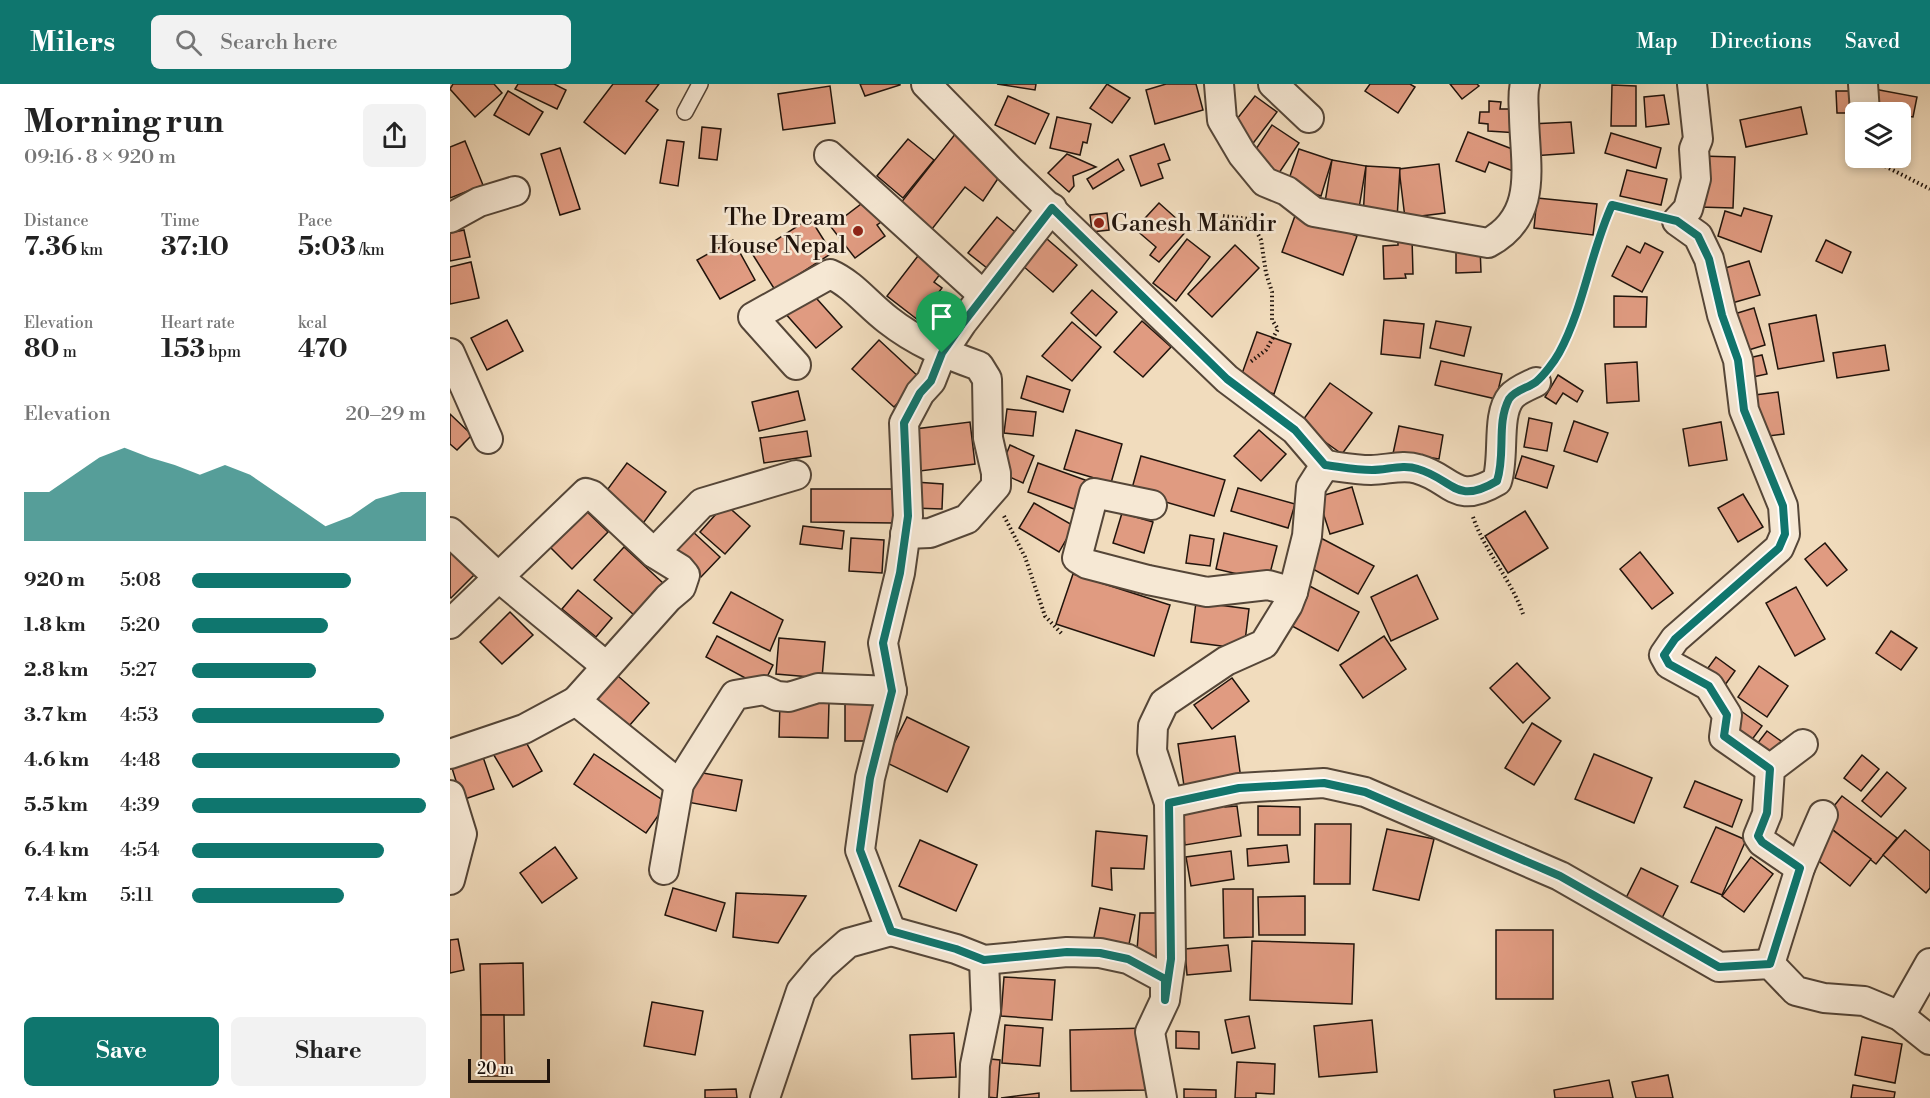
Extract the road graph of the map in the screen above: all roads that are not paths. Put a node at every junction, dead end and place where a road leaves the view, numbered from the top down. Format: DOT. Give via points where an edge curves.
graph roads {
  1 [pos="700,84"];
  2 [pos="926,84"];
  3 [pos="1219,84"];
  4 [pos="1273,84"];
  5 [pos="1525,84"];
  6 [pos="1692,84"];
  7 [pos="1863,84"];
  8 [pos="1864,102"];
  9 [pos="685,112"];
  10 [pos="1309,118"];
  11 [pos="829,155"];
  12 [pos="515,191"];
  13 [pos="1052,208"];
  14 [pos="450,218"];
  15 [pos="982,294"];
  16 [pos="450,353"];
  17 [pos="942,353"];
  18 [pos="796,365"];
  19 [pos="1536,382"];
  20 [pos="488,439"];
  21 [pos="1325,465"];
  22 [pos="796,475"];
  23 [pos="1152,505"];
  24 [pos="450,532"];
  25 [pos="905,534"];
  26 [pos="654,553"];
  27 [pos="498,577"];
  28 [pos="1293,592"];
  29 [pos="450,624"];
  30 [pos="606,666"];
  31 [pos="892,691"];
  32 [pos="576,701"];
  33 [pos="1803,744"];
  34 [pos="450,754"];
  35 [pos="1770,769"];
  36 [pos="679,784"];
  37 [pos="450,795"];
  38 [pos="1169,803"];
  39 [pos="1823,815"];
  40 [pos="1800,868"];
  41 [pos="664,870"];
  42 [pos="450,880"];
  43 [pos="891,931"];
  44 [pos="984,960"];
  45 [pos="1930,963"];
  46 [pos="1770,964"];
  47 [pos="1165,1000"];
  48 [pos="1900,1016"];
  49 [pos="1930,1040"];
  50 [pos="765,1098"];
  51 [pos="974,1098"];
  52 [pos="1162,1098"];
  1 -- 9 [label="lane"];
  2 -- 13 [label="street"];
  3 -- 5 [label="street" via="1222,120 1242,154 1265,182 1287,191 1314,212 1488,243 1514,224 1526,197"];
  4 -- 10 [label="street"];
  6 -- 35 [label="street" via="1698,139 1694,148 1696,179 1688,209 1677,221 1698,236 1709,259 1738,360 1744,410 1783,506 1785,534 1779,548 1675,639 1664,655 1669,664 1709,686 1727,715 1724,736"];
  7 -- 8 [label="street"];
  11 -- 15 [label="street"];
  12 -- 14 [label="street" via="478,202"];
  13 -- 15 [label="street"];
  13 -- 21 [label="street" via="1227,379 1295,430"];
  15 -- 17 [label="street"];
  16 -- 20 [label="street"];
  17 -- 18 [label="street" via="914,339 842,279 830,274 753,317"];
  17 -- 25 [label="street" via="931,381 904,423 908,516"];
  17 -- 25 [label="street" via="979,366 987,379 988,438 996,486 967,519 930,533"];
  19 -- 21 [label="street" via="1510,397 1503,415 1502,466 1497,481 1480,491 1459,491 1418,469 1371,470"];
  21 -- 28 [label="street" via="1311,487 1307,536"];
  22 -- 26 [label="street" via="702,503"];
  23 -- 28 [label="street" via="1094,493 1077,558 1148,580 1208,592 1268,585"];
  24 -- 27 [label="street"];
  25 -- 31 [label="street" via="883,643"];
  26 -- 27 [label="street" via="586,493"];
  26 -- 30 [label="street" via="680,569 684,575 681,587"];
  27 -- 29 [label="street"];
  27 -- 30 [label="street"];
  28 -- 38 [label="street" via="1264,644 1226,661 1164,703 1153,726 1152,751"];
  30 -- 32 [label="street"];
  31 -- 36 [label="street" via="818,688 789,697 764,690 735,695"];
  31 -- 43 [label="street" via="870,778 860,850"];
  32 -- 34 [label="street" via="525,729"];
  32 -- 36 [label="street"];
  33 -- 35 [label="street"];
  35 -- 40 [label="street" via="1767,813 1758,836"];
  36 -- 41 [label="street"];
  37 -- 42 [label="street" via="462,834"];
  38 -- 46 [label="street" via="1239,788 1313,783 1365,792 1560,876 1719,967"];
  38 -- 47 [label="street" via="1171,959"];
  39 -- 40 [label="street"];
  40 -- 46 [label="street"];
  43 -- 44 [label="street"];
  43 -- 50 [label="street" via="848,943 801,991"];
  44 -- 47 [label="street" via="1067,952 1128,959 1165,979"];
  44 -- 51 [label="street" via="986,1011 975,1065"];
  45 -- 48 [label="street"];
  46 -- 48 [label="street" via="1796,990 1824,998 1864,1001"];
  47 -- 52 [label="street" via="1150,1032"];
  48 -- 49 [label="street"];
}
